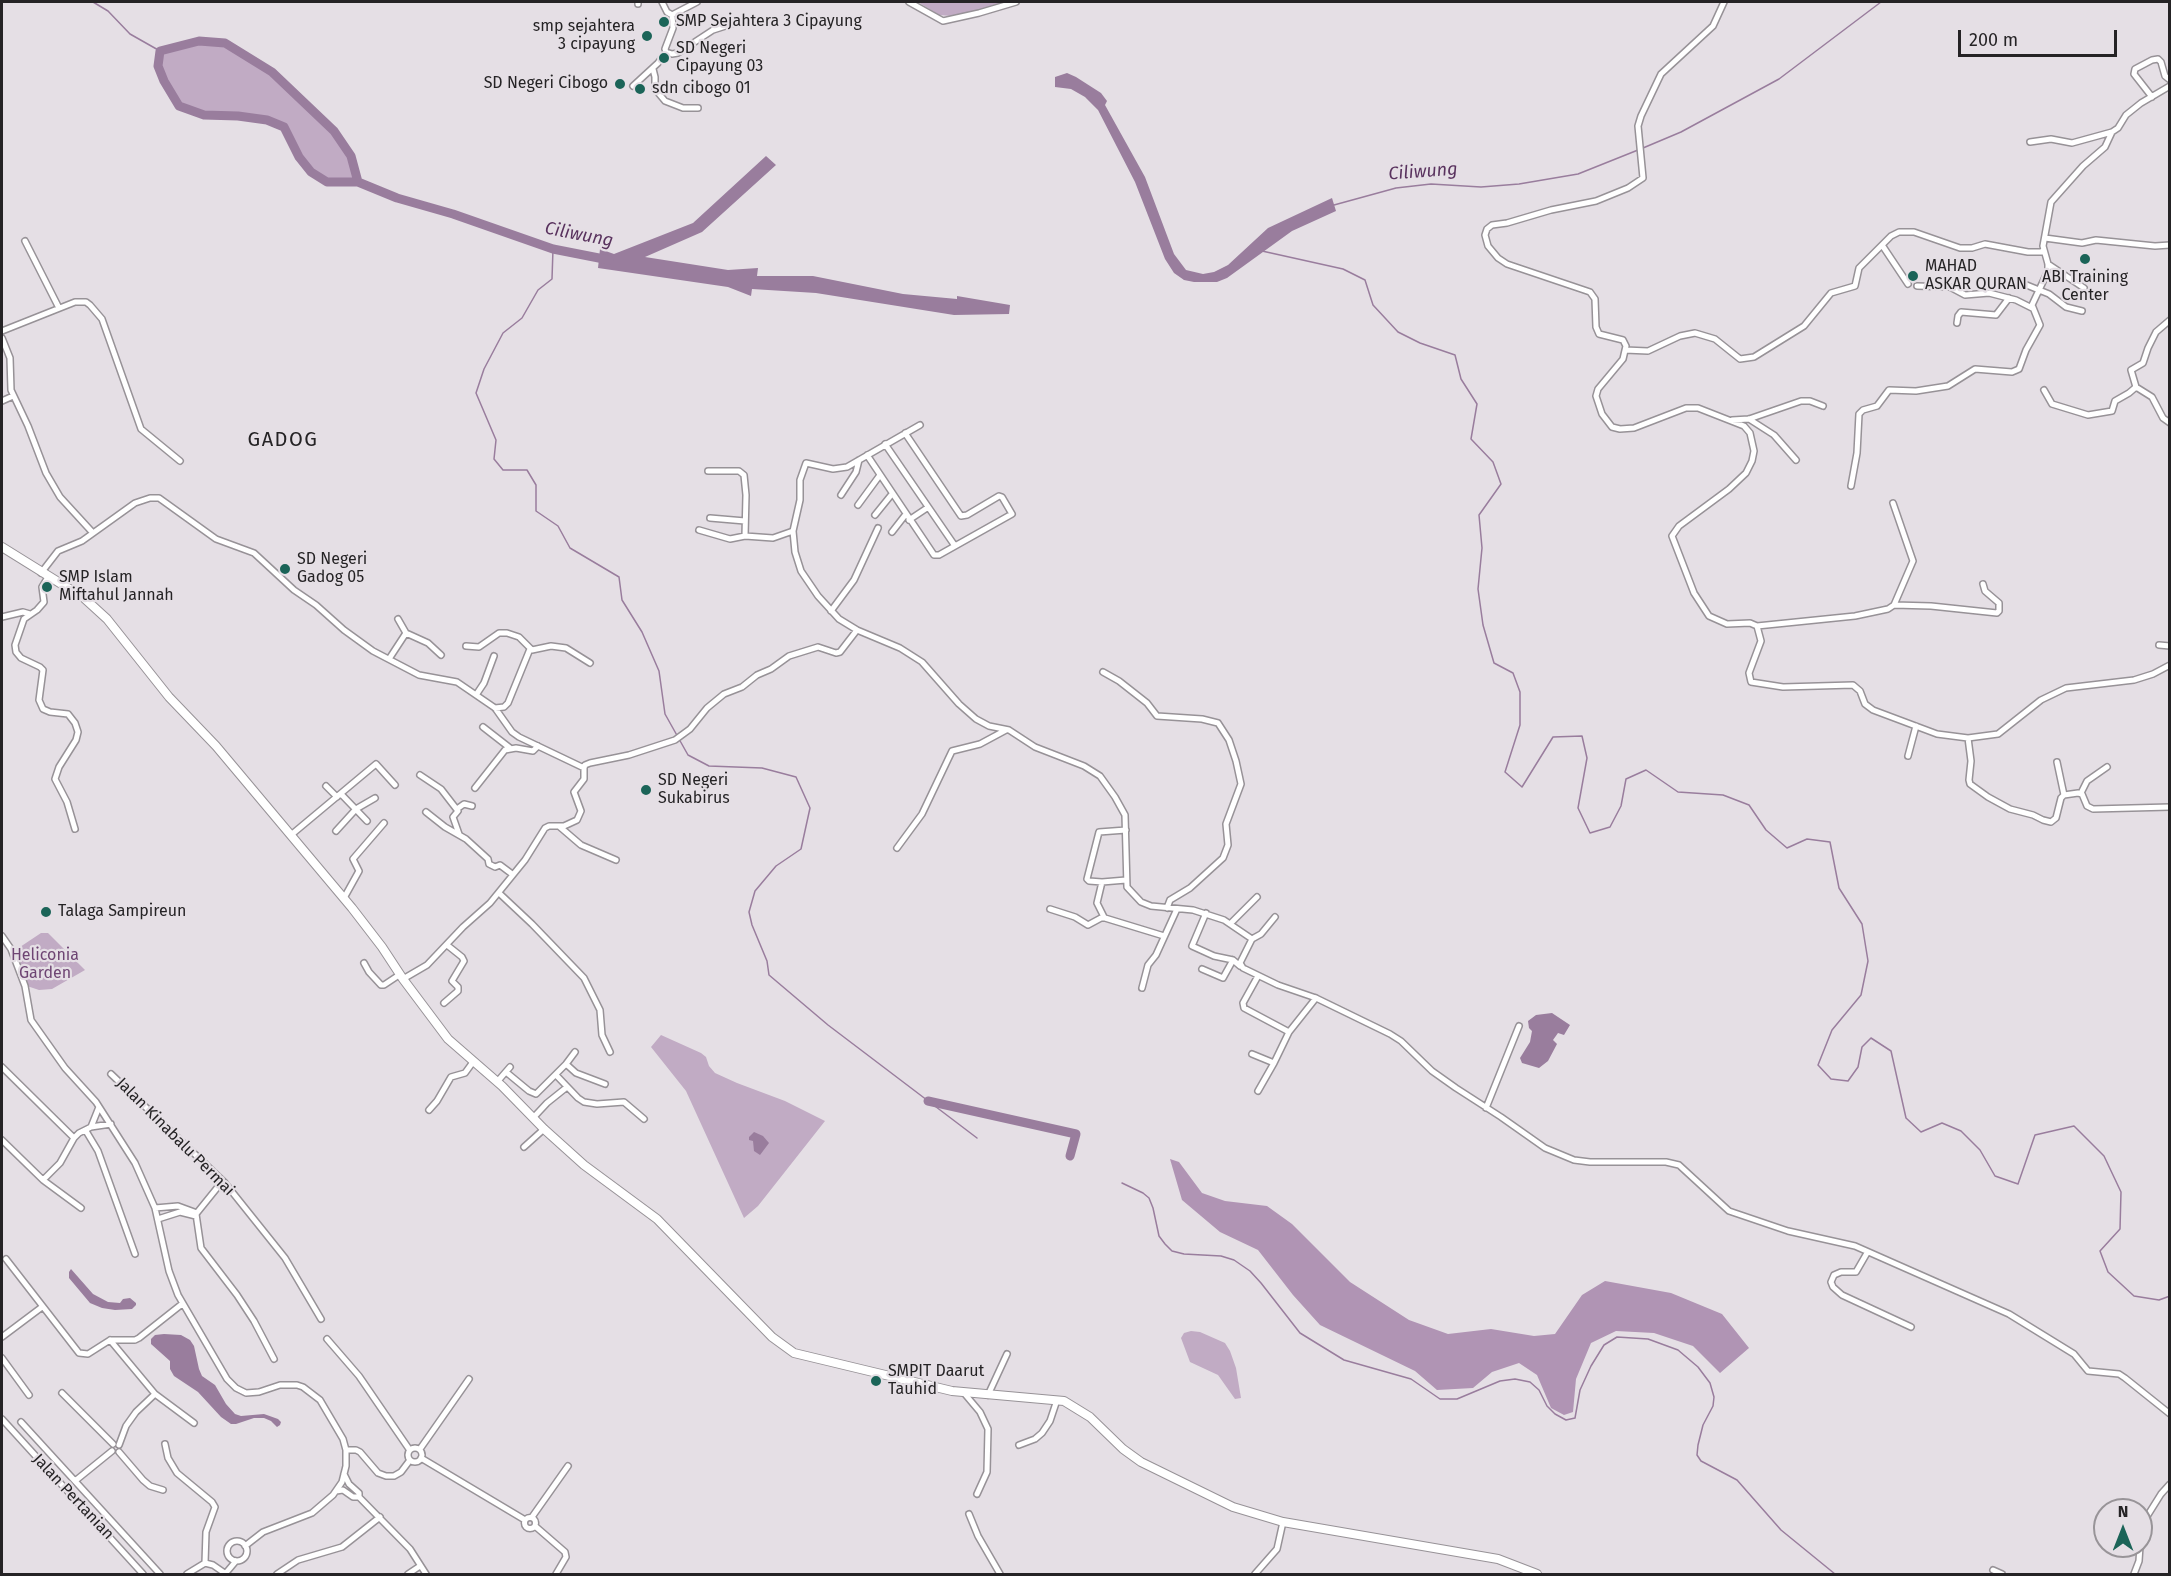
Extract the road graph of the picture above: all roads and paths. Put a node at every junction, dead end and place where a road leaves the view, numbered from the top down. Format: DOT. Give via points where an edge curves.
graph roads {
  1 [pos="662,2"];
  2 [pos="697,2"];
  3 [pos="909,2"];
  4 [pos="1016,2"];
  5 [pos="1724,2"];
  6 [pos="672,15"];
  7 [pos="744,20"];
  8 [pos="666,52"];
  9 [pos="653,69"];
  10 [pos="2169,80"];
  11 [pos="633,86"];
  12 [pos="2169,86"];
  13 [pos="2152,97"];
  14 [pos="698,108"];
  15 [pos="2112,132"];
  16 [pos="2030,142"];
  17 [pos="2045,238"];
  18 [pos="25,241"];
  19 [pos="1882,245"];
  20 [pos="2169,245"];
  21 [pos="2043,250"];
  22 [pos="2048,264"];
  23 [pos="1908,284"];
  24 [pos="2024,284"];
  25 [pos="1917,286"];
  26 [pos="2084,288"];
  27 [pos="2039,291"];
  28 [pos="2009,298"];
  29 [pos="59,308"];
  30 [pos="2032,308"];
  31 [pos="2082,311"];
  32 [pos="2169,320"];
  33 [pos="1957,323"];
  34 [pos="2,332"];
  35 [pos="2,338"];
  36 [pos="1625,350"];
  37 [pos="2136,387"];
  38 [pos="2044,390"];
  39 [pos="13,396"];
  40 [pos="2,401"];
  41 [pos="1823,406"];
  42 [pos="1749,419"];
  43 [pos="1731,420"];
  44 [pos="2169,423"];
  45 [pos="920,425"];
  46 [pos="905,433"];
  47 [pos="885,444"];
  48 [pos="867,455"];
  49 [pos="859,460"];
  50 [pos="1796,460"];
  51 [pos="180,461"];
  52 [pos="708,471"];
  53 [pos="880,475"];
  54 [pos="1851,486"];
  55 [pos="892,494"];
  56 [pos="841,495"];
  57 [pos="1893,503"];
  58 [pos="858,505"];
  59 [pos="927,508"];
  60 [pos="906,514"];
  61 [pos="875,515"];
  62 [pos="710,518"];
  63 [pos="909,520"];
  64 [pos="745,521"];
  65 [pos="878,528"];
  66 [pos="699,530"];
  67 [pos="793,531"];
  68 [pos="892,532"];
  69 [pos="93,533"];
  70 [pos="745,536"];
  71 [pos="955,546"];
  72 [pos="2,547"];
  73 [pos="45,575"];
  74 [pos="1983,584"];
  75 [pos="1894,605"];
  76 [pos="831,611"];
  77 [pos="30,614"];
  78 [pos="2,617"];
  79 [pos="398,618"];
  80 [pos="1757,626"];
  81 [pos="857,630"];
  82 [pos="406,633"];
  83 [pos="2159,645"];
  84 [pos="466,646"];
  85 [pos="2169,646"];
  86 [pos="530,649"];
  87 [pos="441,655"];
  88 [pos="494,656"];
  89 [pos="389,659"];
  90 [pos="590,663"];
  91 [pos="2169,665"];
  92 [pos="1103,672"];
  93 [pos="476,695"];
  94 [pos="495,708"];
  95 [pos="1916,726"];
  96 [pos="483,727"];
  97 [pos="1007,729"];
  98 [pos="1968,738"];
  99 [pos="538,746"];
  100 [pos="510,748"];
  101 [pos="1908,756"];
  102 [pos="2057,762"];
  103 [pos="2108,766"];
  104 [pos="584,768"];
  105 [pos="420,775"];
  106 [pos="395,785"];
  107 [pos="326,786"];
  108 [pos="475,788"];
  109 [pos="2081,793"];
  110 [pos="339,795"];
  111 [pos="2064,795"];
  112 [pos="375,798"];
  113 [pos="472,806"];
  114 [pos="2169,807"];
  115 [pos="357,809"];
  116 [pos="457,809"];
  117 [pos="426,812"];
  118 [pos="367,820"];
  119 [pos="384,823"];
  120 [pos="560,827"];
  121 [pos="75,829"];
  122 [pos="1126,830"];
  123 [pos="336,831"];
  124 [pos="459,834"];
  125 [pos="291,835"];
  126 [pos="897,848"];
  127 [pos="616,860"];
  128 [pos="512,874"];
  129 [pos="1126,880"];
  130 [pos="1102,882"];
  131 [pos="499,893"];
  132 [pos="1257,897"];
  133 [pos="344,898"];
  134 [pos="1167,908"];
  135 [pos="1050,909"];
  136 [pos="1177,909"];
  137 [pos="1206,913"];
  138 [pos="1275,916"];
  139 [pos="1104,917"];
  140 [pos="1230,924"];
  141 [pos="2,936"];
  142 [pos="1164,936"];
  143 [pos="1252,939"];
  144 [pos="447,945"];
  145 [pos="1233,960"];
  146 [pos="364,963"];
  147 [pos="1240,966"];
  148 [pos="1202,969"];
  149 [pos="1258,976"];
  150 [pos="401,977"];
  151 [pos="1142,988"];
  152 [pos="1316,998"];
  153 [pos="444,1003"];
  154 [pos="1519,1026"];
  155 [pos="1288,1032"];
  156 [pos="575,1052"];
  157 [pos="610,1052"];
  158 [pos="1252,1054"];
  159 [pos="473,1062"];
  160 [pos="1274,1063"];
  161 [pos="566,1064"];
  162 [pos="2,1067"];
  163 [pos="111,1074"];
  164 [pos="556,1075"];
  165 [pos="497,1082"];
  166 [pos="605,1084"];
  167 [pos="567,1087"];
  168 [pos="1258,1091"];
  169 [pos="99,1107"];
  170 [pos="1486,1108"];
  171 [pos="429,1110"];
  172 [pos="533,1118"];
  173 [pos="644,1119"];
  174 [pos="111,1124"];
  175 [pos="544,1128"];
  176 [pos="88,1129"];
  177 [pos="74,1138"];
  178 [pos="2,1140"];
  179 [pos="525,1147"];
  180 [pos="43,1180"];
  181 [pos="225,1183"];
  182 [pos="81,1208"];
  183 [pos="155,1208"];
  184 [pos="196,1214"];
  185 [pos="158,1219"];
  186 [pos="1867,1253"];
  187 [pos="135,1254"];
  188 [pos="6,1259"];
  189 [pos="183,1305"];
  190 [pos="42,1307"];
  191 [pos="321,1319"];
  192 [pos="1911,1327"];
  193 [pos="2,1337"];
  194 [pos="327,1339"];
  195 [pos="110,1340"];
  196 [pos="1007,1354"];
  197 [pos="2,1358"];
  198 [pos="274,1359"];
  199 [pos="469,1379"];
  200 [pos="62,1393"];
  201 [pos="964,1393"];
  202 [pos="156,1394"];
  203 [pos="29,1395"];
  204 [pos="988,1395"];
  205 [pos="1057,1400"];
  206 [pos="2169,1414"];
  207 [pos="2,1419"];
  208 [pos="21,1422"];
  209 [pos="194,1423"];
  210 [pos="165,1444"];
  211 [pos="1019,1445"];
  212 [pos="116,1448"];
  213 [pos="409,1449"];
  214 [pos="420,1449"];
  215 [pos="346,1450"];
  216 [pos="421,1458"];
  217 [pos="410,1460"];
  218 [pos="568,1466"];
  219 [pos="344,1474"];
  220 [pos="75,1481"];
  221 [pos="2169,1484"];
  222 [pos="163,1490"];
  223 [pos="336,1491"];
  224 [pos="977,1494"];
  225 [pos="359,1497"];
  226 [pos="2153,1507"];
  227 [pos="969,1514"];
  228 [pos="380,1517"];
  229 [pos="532,1517"];
  230 [pos="525,1520"];
  231 [pos="1283,1522"];
  232 [pos="535,1526"];
  233 [pos="245,1546"];
  234 [pos="228,1557"];
  235 [pos="2139,1558"];
  236 [pos="236,1561"];
  237 [pos="205,1563"];
  238 [pos="420,1566"];
  239 [pos="217,1567"];
  240 [pos="1993,1570"];
  241 [pos="160,1574"];
  242 [pos="225,1574"];
  243 [pos="143,1575"];
  244 [pos="187,1575"];
  245 [pos="277,1575"];
  246 [pos="408,1575"];
  247 [pos="426,1575"];
  248 [pos="556,1575"];
  249 [pos="1000,1575"];
  250 [pos="1255,1575"];
  251 [pos="1537,1575"];
  252 [pos="2002,1575"];
  253 [pos="2134,1575"];
  1 -- 6 [label="street"];
  2 -- 6 [label="street"];
  3 -- 4 [label="street" via="943,21"];
  5 -- 36 [label="street" via="1713,26 1662,74 1641,116 1638,126 1643,178 1596,201 1495,224 1485,235 1491,250 1507,264 1590,292 1595,299 1597,332 1604,337 1623,339"];
  6 -- 8 [label="street" via="673,28"];
  7 -- 8 [label="street" via="713,30 678,53"];
  8 -- 9 [label="street"];
  9 -- 11 [label="street"];
  9 -- 14 [label="street" via="655,89 665,101 683,108"];
  10 -- 13 [label="street" via="2158,59 2135,69 2134,74"];
  12 -- 13 [label="street"];
  13 -- 15 [label="street" via="2128,113"];
  15 -- 16 [label="street" via="2073,142"];
  15 -- 17 [label="street" via="2105,147 2051,202"];
  17 -- 20 [label="street"];
  17 -- 21 [label="street"];
  18 -- 29 [label="street"];
  19 -- 21 [label="street" via="1895,234 1909,231 1960,248 1985,244 2028,252"];
  19 -- 23 [label="street"];
  19 -- 36 [label="street" via="1859,268 1855,286 1831,293 1804,326 1754,357 1740,359 1715,339 1695,333 1648,351"];
  21 -- 22 [label="street"];
  22 -- 26 [label="street"];
  22 -- 27 [label="street"];
  24 -- 27 [label="street"];
  25 -- 28 [label="street" via="1950,287 1962,294 1983,292"];
  27 -- 30 [label="street"];
  27 -- 31 [label="street" via="2066,307"];
  28 -- 30 [label="street"];
  28 -- 33 [label="street" via="1996,315 1961,312"];
  29 -- 34 [label="street"];
  29 -- 51 [label="street" via="80,301 94,308 104,325 141,429"];
  30 -- 54 [label="street" via="2040,326 2017,370 1976,369 1948,386 1889,390 1877,406 1861,412"];
  32 -- 37 [label="street" via="2154,335 2143,363 2131,370"];
  35 -- 39 [label="street" via="10,358 9,385"];
  36 -- 43 [label="street" via="1621,362 1601,384 1596,396 1612,427 1634,428 1693,407"];
  37 -- 38 [label="street" via="2115,401 2112,411 2088,415 2052,404"];
  37 -- 44 [label="street" via="2152,397"];
  39 -- 40 [label="street"];
  39 -- 69 [label="street" via="53,487"];
  41 -- 42 [label="street" via="1801,401"];
  42 -- 43 [label="street"];
  42 -- 50 [label="street" via="1774,435"];
  43 -- 80 [label="street" via="1750,433 1754,451 1749,467 1735,484 1679,526 1672,536 1692,587 1709,616 1727,624"];
  45 -- 46 [label="street"];
  46 -- 47 [label="street"];
  46 -- 71 [label="street" via="961,516 999,496 1012,511"];
  47 -- 48 [label="street"];
  47 -- 59 [label="street"];
  48 -- 49 [label="street"];
  48 -- 53 [label="street"];
  49 -- 56 [label="street"];
  49 -- 67 [label="street" via="839,469 806,463"];
  52 -- 64 [label="street" via="743,473"];
  53 -- 55 [label="street"];
  53 -- 58 [label="street"];
  55 -- 60 [label="street"];
  55 -- 61 [label="street"];
  57 -- 75 [label="street" via="1913,561"];
  59 -- 63 [label="street"];
  59 -- 71 [label="street"];
  60 -- 63 [label="street"];
  60 -- 68 [label="street"];
  62 -- 64 [label="street"];
  63 -- 71 [label="street" via="932,554 939,555"];
  64 -- 70 [label="street"];
  65 -- 76 [label="street" via="854,580"];
  66 -- 70 [label="street" via="727,539"];
  67 -- 70 [label="street" via="773,538"];
  67 -- 76 [label="street" via="801,571"];
  69 -- 73 [label="street" via="56,552"];
  69 -- 89 [label="street" via="135,503 159,498 216,538 254,553 344,630"];
  72 -- 73 [label="street"];
  73 -- 77 [label="street" via="44,602"];
  73 -- 125 [label="street" via="98,609 169,697"];
  74 -- 75 [label="street" via="1999,603 1997,613"];
  75 -- 80 [label="street" via="1855,616"];
  76 -- 81 [label="street"];
  77 -- 78 [label="street"];
  77 -- 121 [label="street" via="19,629 16,652 43,670 39,700 42,709 72,716 78,732 55,779"];
  79 -- 82 [label="street"];
  80 -- 95 [label="street" via="1761,641 1749,673 1751,682 1783,687 1853,685 1873,710"];
  81 -- 97 [label="street" via="915,657 969,713 989,726"];
  81 -- 104 [label="street" via="840,652 818,647 789,656 742,687 724,694 675,740 590,763"];
  82 -- 87 [label="street" via="428,643"];
  82 -- 89 [label="street"];
  83 -- 85 [label="street"];
  84 -- 86 [label="street" via="479,647 502,632 518,637"];
  86 -- 90 [label="street" via="566,648"];
  86 -- 94 [label="street" via="508,703"];
  88 -- 93 [label="street"];
  89 -- 93 [label="street" via="425,677 457,682"];
  91 -- 98 [label="street" via="2134,680 2066,688 2041,700 1998,734"];
  92 -- 134 [label="street" via="1119,681 1157,716 1218,723 1236,762 1241,784 1226,824 1228,845 1224,855 1190,888 1168,901"];
  93 -- 94 [label="street"];
  94 -- 99 [label="street" via="512,732"];
  95 -- 98 [label="street" via="1937,734"];
  95 -- 101 [label="street"];
  96 -- 100 [label="street"];
  97 -- 122 [label="street" via="1035,747 1098,773 1123,810"];
  97 -- 126 [label="street" via="980,744 952,751 922,814"];
  98 -- 111 [label="street" via="1969,781 1988,797 2049,822 2055,820"];
  99 -- 100 [label="street" via="533,751"];
  99 -- 104 [label="street"];
  100 -- 108 [label="street"];
  102 -- 111 [label="street"];
  103 -- 109 [label="street" via="2087,781"];
  104 -- 120 [label="street" via="584,779 574,792 580,816"];
  105 -- 116 [label="street" via="441,789"];
  106 -- 110 [label="street" via="376,764"];
  107 -- 110 [label="street"];
  109 -- 111 [label="street"];
  109 -- 114 [label="street" via="2093,809"];
  110 -- 115 [label="street"];
  110 -- 125 [label="street"];
  112 -- 115 [label="street"];
  113 -- 116 [label="street" via="464,804"];
  115 -- 118 [label="street"];
  115 -- 123 [label="street"];
  116 -- 124 [label="street" via="453,817"];
  117 -- 124 [label="street"];
  119 -- 133 [label="street" via="354,859 359,871"];
  120 -- 127 [label="street" via="581,845"];
  120 -- 128 [label="street" via="545,828"];
  122 -- 129 [label="street"];
  122 -- 130 [label="street" via="1098,834 1087,879"];
  124 -- 128 [label="street" via="489,864 500,865"];
  125 -- 133 [label="street"];
  128 -- 131 [label="street"];
  129 -- 130 [label="street"];
  129 -- 134 [label="street" via="1128,889 1141,902"];
  130 -- 139 [label="street" via="1098,903"];
  131 -- 144 [label="street"];
  131 -- 157 [label="street" via="584,978 600,1010 601,1029"];
  132 -- 140 [label="street"];
  133 -- 150 [label="street"];
  134 -- 136 [label="street"];
  135 -- 139 [label="street" via="1089,925"];
  136 -- 137 [label="street"];
  136 -- 142 [label="street"];
  137 -- 140 [label="street"];
  137 -- 145 [label="street" via="1192,946"];
  138 -- 143 [label="street"];
  139 -- 142 [label="street"];
  140 -- 143 [label="street"];
  141 -- 169 [label="street" via="25,986 28,1016"];
  142 -- 151 [label="street" via="1148,965"];
  143 -- 147 [label="street"];
  144 -- 150 [label="street" via="427,965"];
  144 -- 153 [label="street" via="464,961 452,981 458,991"];
  145 -- 147 [label="street"];
  145 -- 148 [label="street" via="1223,978"];
  146 -- 150 [label="street" via="381,985"];
  147 -- 149 [label="street"];
  149 -- 152 [label="street"];
  149 -- 155 [label="street" via="1244,1008"];
  150 -- 159 [label="street" via="444,1035"];
  152 -- 155 [label="street"];
  152 -- 170 [label="street" via="1396,1037 1432,1071"];
  154 -- 170 [label="street"];
  155 -- 160 [label="street"];
  156 -- 161 [label="street"];
  158 -- 160 [label="street"];
  159 -- 165 [label="street"];
  159 -- 171 [label="street" via="465,1072 451,1077"];
  160 -- 168 [label="street"];
  161 -- 164 [label="street"];
  161 -- 166 [label="street" via="576,1073"];
  162 -- 177 [label="street"];
  163 -- 181 [label="street, Jalan Kinabalu Permai"];
  164 -- 165 [label="street" via="535,1094 508,1070"];
  164 -- 167 [label="street"];
  165 -- 172 [label="street"];
  167 -- 172 [label="street"];
  167 -- 173 [label="street" via="587,1103 627,1103"];
  169 -- 174 [label="street"];
  169 -- 176 [label="street"];
  170 -- 186 [label="street" via="1564,1157 1598,1163 1672,1162 1687,1170 1729,1211 1788,1231 1855,1246"];
  172 -- 175 [label="street"];
  174 -- 176 [label="street"];
  174 -- 183 [label="street" via="135,1163"];
  175 -- 179 [label="street"];
  175 -- 201 [label="street" via="597,1175 657,1219 772,1338 794,1353"];
  176 -- 177 [label="street"];
  176 -- 187 [label="street"];
  177 -- 180 [label="street" via="65,1156"];
  178 -- 180 [label="street"];
  180 -- 182 [label="street"];
  181 -- 184 [label="street"];
  181 -- 191 [label="street, Jalan Kinabalu Permai" via="284,1256"];
  183 -- 184 [label="street" via="178,1206"];
  183 -- 185 [label="street"];
  184 -- 185 [label="street" via="180,1212"];
  184 -- 198 [label="street" via="201,1248 242,1304"];
  185 -- 189 [label="street" via="169,1271"];
  186 -- 192 [label="street" via="1856,1272 1834,1275 1833,1287 1842,1295"];
  186 -- 206 [label="street" via="2009,1314 2074,1354 2088,1371 2119,1374"];
  188 -- 190 [label="street"];
  189 -- 195 [label="street" via="135,1340"];
  189 -- 215 [label="street" via="236,1388 252,1393 297,1385 312,1393 332,1417"];
  190 -- 193 [label="street"];
  190 -- 195 [label="street" via="79,1353 88,1354"];
  194 -- 213 [label="street" via="359,1376"];
  195 -- 202 [label="street"];
  196 -- 204 [label="street"];
  197 -- 203 [label="street"];
  199 -- 214 [label="street"];
  200 -- 212 [label="street"];
  201 -- 204 [label="street"];
  201 -- 224 [label="street" via="988,1429 987,1472"];
  202 -- 209 [label="street"];
  202 -- 212 [label="street" via="136,1412"];
  204 -- 205 [label="street"];
  205 -- 211 [label="street" via="1042,1433"];
  205 -- 231 [label="street" via="1090,1417 1141,1462 1233,1507"];
  207 -- 243 [label="street, Jalan Pertanian"];
  208 -- 220 [label="street"];
  210 -- 237 [label="street" via="177,1473 215,1507 206,1532"];
  212 -- 220 [label="street"];
  212 -- 222 [label="street" via="143,1480"];
  213 -- 214 [label="street"];
  213 -- 217 [label="street"];
  214 -- 216 [label="street"];
  215 -- 217 [label="street" via="360,1452 378,1473 386,1476 401,1472"];
  215 -- 219 [label="street"];
  216 -- 217 [label="street"];
  216 -- 230 [label="street"];
  218 -- 229 [label="street"];
  219 -- 223 [label="street"];
  219 -- 225 [label="street"];
  220 -- 241 [label="street"];
  221 -- 226 [label="street"];
  223 -- 225 [label="street"];
  223 -- 233 [label="street" via="312,1513 263,1532"];
  225 -- 228 [label="street"];
  227 -- 249 [label="street"];
  228 -- 238 [label="street" via="406,1544"];
  228 -- 245 [label="street" via="342,1547 298,1560"];
  229 -- 230 [label="street"];
  229 -- 232 [label="street"];
  230 -- 232 [label="street" via="527,1527"];
  231 -- 250 [label="street" via="1277,1549"];
  231 -- 251 [label="street" via="1498,1559"];
  232 -- 248 [label="street" via="565,1552"];
  233 -- 234 [label="street" via="238,1541 230,1544"];
  233 -- 236 [label="street" via="245,1556"];
  234 -- 236 [label="street"];
  234 -- 239 [label="street"];
  235 -- 253 [label="street"];
  236 -- 242 [label="street"];
  237 -- 239 [label="street"];
  237 -- 244 [label="street"];
  238 -- 246 [label="street"];
  238 -- 247 [label="street"];
  239 -- 242 [label="street"];
  240 -- 252 [label="street"];
}
